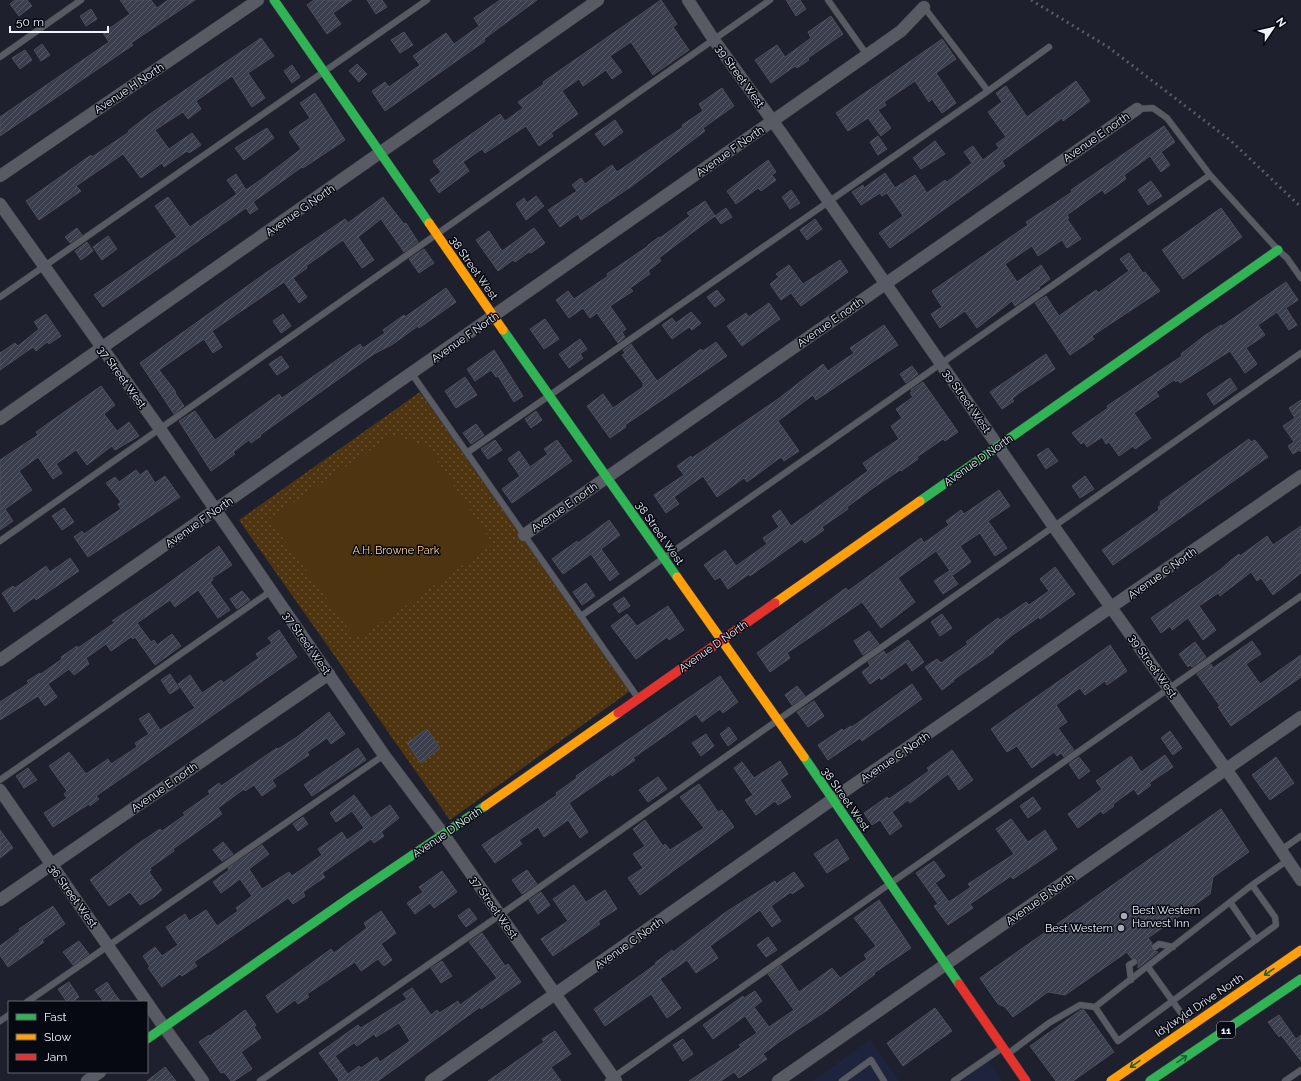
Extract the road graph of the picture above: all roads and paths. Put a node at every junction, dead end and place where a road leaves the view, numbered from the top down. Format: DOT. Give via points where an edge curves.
graph roads {
  1 [pos="81,0"];
  2 [pos="258,0"];
  3 [pos="274,0"];
  4 [pos="427,0"];
  5 [pos="598,0"];
  6 [pos="688,0"];
  7 [pos="770,0"];
  8 [pos="828,0"];
  9 [pos="924,7"];
  10 [pos="714,40"];
  11 [pos="1049,47"];
  12 [pos="868,55"];
  13 [pos="0,57"];
  14 [pos="324,73"];
  15 [pos="988,91"];
  16 [pos="1137,109"];
  17 [pos="773,122"];
  18 [pos="381,154"];
  19 [pos="1210,175"];
  20 [pos="0,176"];
  21 [pos="829,202"];
  22 [pos="0,204"];
  23 [pos="436,234"];
  24 [pos="1278,250"];
  25 [pos="44,266"];
  26 [pos="1301,278"];
  27 [pos="886,283"];
  28 [pos="0,297"];
  29 [pos="494,317"];
  30 [pos="102,349"];
  31 [pos="1301,353"];
  32 [pos="940,362"];
  33 [pos="412,374"];
  34 [pos="549,396"];
  35 [pos="0,419"];
  36 [pos="160,429"];
  37 [pos="998,445"];
  38 [pos="468,452"];
  39 [pos="1301,476"];
  40 [pos="606,478"];
  41 [pos="214,511"];
  42 [pos="1054,527"];
  43 [pos="524,535"];
  44 [pos="0,541"];
  45 [pos="663,558"];
  46 [pos="271,591"];
  47 [pos="1301,596"];
  48 [pos="1112,608"];
  49 [pos="581,616"];
  50 [pos="721,640"];
  51 [pos="0,660"];
  52 [pos="329,674"];
  53 [pos="1168,689"];
  54 [pos="638,698"];
  55 [pos="1301,717"];
  56 [pos="777,721"];
  57 [pos="384,755"];
  58 [pos="1226,769"];
  59 [pos="0,780"];
  60 [pos="0,790"];
  61 [pos="833,799"];
  62 [pos="444,835"];
  63 [pos="1301,836"];
  64 [pos="1284,855"];
  65 [pos="51,865"];
  66 [pos="1301,880"];
  67 [pos="890,884"];
  68 [pos="1252,885"];
  69 [pos="0,900"];
  70 [pos="1230,902"];
  71 [pos="500,916"];
  72 [pos="1256,940"];
  73 [pos="108,945"];
  74 [pos="1155,946"];
  75 [pos="1173,947"];
  76 [pos="1301,950"];
  77 [pos="1134,962"];
  78 [pos="947,965"];
  79 [pos="1148,967"];
  80 [pos="1301,979"];
  81 [pos="1131,980"];
  82 [pos="556,994"];
  83 [pos="28,1001"];
  84 [pos="146,1001"];
  85 [pos="1172,1001"];
  86 [pos="148,1004"];
  87 [pos="1095,1008"];
  88 [pos="1190,1026"];
  89 [pos="164,1027"];
  90 [pos="148,1038"];
  91 [pos="1004,1051"];
  92 [pos="1301,1070"];
  93 [pos="99,1073"];
  94 [pos="612,1080"];
  95 [pos="883,1080"];
  96 [pos="87,1081"];
  97 [pos="203,1081"];
  98 [pos="260,1081"];
  99 [pos="431,1081"];
  100 [pos="778,1081"];
  101 [pos="842,1081"];
  102 [pos="954,1081"];
  103 [pos="1026,1081"];
  104 [pos="1111,1081"];
  105 [pos="1150,1081"];
  106 [pos="1285,1081"];
  1 -- 13 [label="lane"];
  2 -- 20 [label="street, Avenue H North"];
  3 -- 14 [label="street, 38 Street West"];
  4 -- 14 [label="lane"];
  5 -- 18 [label="street, Avenue G North"];
  6 -- 10 [label="street, 39 Street West"];
  7 -- 10 [label="lane"];
  8 -- 12 [label="lane"];
  9 -- 12 [label="street, Avenue F North" via="901,31"];
  9 -- 15 [label="lane"];
  10 -- 17 [label="street, 39 Street West"];
  10 -- 23 [label="lane"];
  11 -- 15 [label="lane"];
  12 -- 17 [label="street, Avenue F North"];
  14 -- 18 [label="street, 38 Street West"];
  14 -- 25 [label="lane"];
  15 -- 21 [label="lane"];
  16 -- 19 [label="lane" via="1154,108 1167,118"];
  16 -- 27 [label="street, Avenue E north"];
  17 -- 21 [label="street, 39 Street West"];
  17 -- 29 [label="street, Avenue F North"];
  18 -- 23 [label="street, 38 Street West"];
  18 -- 30 [label="street, Avenue G North"];
  19 -- 24 [label="lane"];
  19 -- 32 [label="lane"];
  21 -- 27 [label="street, 39 Street West"];
  21 -- 34 [label="lane"];
  22 -- 25 [label="street, 37 Street West"];
  23 -- 29 [label="street, 38 Street West"];
  23 -- 36 [label="lane"];
  24 -- 26 [label="lane"];
  24 -- 37 [label="street, Avenue D North"];
  25 -- 28 [label="lane"];
  25 -- 30 [label="street, 37 Street West"];
  27 -- 32 [label="street, 39 Street West"];
  27 -- 40 [label="street, Avenue E north"];
  29 -- 33 [label="street, Avenue F North"];
  29 -- 34 [label="street, 38 Street West"];
  30 -- 35 [label="street, Avenue G North"];
  30 -- 36 [label="street, 37 Street West"];
  31 -- 42 [label="lane"];
  32 -- 37 [label="street, 39 Street West"];
  32 -- 45 [label="lane"];
  33 -- 38 [label="lane"];
  33 -- 41 [label="street, Avenue F North"];
  34 -- 38 [label="lane"];
  34 -- 40 [label="street, 38 Street West"];
  36 -- 41 [label="street, 37 Street West"];
  36 -- 44 [label="lane"];
  37 -- 42 [label="street, 39 Street West"];
  37 -- 50 [label="street, Avenue D North"];
  38 -- 43 [label="lane"];
  39 -- 48 [label="street, Avenue C North"];
  40 -- 43 [label="street, Avenue E north"];
  40 -- 45 [label="street, 38 Street West"];
  41 -- 46 [label="street, 37 Street West"];
  41 -- 51 [label="street, Avenue F North"];
  42 -- 48 [label="street, 39 Street West"];
  42 -- 56 [label="lane"];
  43 -- 49 [label="lane"];
  45 -- 49 [label="lane"];
  45 -- 50 [label="street, 38 Street West"];
  46 -- 52 [label="street, 37 Street West"];
  46 -- 59 [label="lane"];
  47 -- 53 [label="lane"];
  48 -- 53 [label="street, 39 Street West"];
  48 -- 61 [label="street, Avenue C North"];
  49 -- 54 [label="lane"];
  50 -- 54 [label="street, Avenue D North"];
  50 -- 56 [label="street, 38 Street West"];
  52 -- 57 [label="street, 37 Street West"];
  52 -- 65 [label="street, Avenue E north"];
  53 -- 58 [label="street, 39 Street West"];
  53 -- 67 [label="lane"];
  54 -- 62 [label="street, Avenue D North"];
  55 -- 58 [label="street, Avenue B North"];
  56 -- 61 [label="street, 38 Street West"];
  56 -- 71 [label="lane"];
  57 -- 62 [label="street, 37 Street West"];
  57 -- 73 [label="lane"];
  58 -- 64 [label="street, 39 Street West"];
  58 -- 78 [label="street, Avenue B North"];
  60 -- 65 [label="street, 36 Street West"];
  61 -- 67 [label="street, 38 Street West"];
  61 -- 82 [label="street, Avenue C North"];
  62 -- 71 [label="street, 37 Street West"];
  62 -- 89 [label="street, Avenue D North"];
  63 -- 64 [label="lane"];
  64 -- 66 [label="street, 39 Street West"];
  64 -- 68 [label="lane"];
  65 -- 69 [label="street, Avenue E north"];
  65 -- 73 [label="street, 36 Street West"];
  67 -- 78 [label="street, 38 Street West"];
  67 -- 94 [label="lane"];
  68 -- 70 [label="lane"];
  68 -- 72 [label="lane" via="1275,917 1276,925"];
  70 -- 72 [label="lane"];
  70 -- 75 [label="lane"];
  71 -- 82 [label="street, 37 Street West"];
  71 -- 98 [label="lane"];
  72 -- 85 [label="lane"];
  73 -- 83 [label="lane"];
  73 -- 84 [label="street, 36 Street West"];
  74 -- 75 [label="lane" via="1159,944"];
  75 -- 79 [label="lane"];
  76 -- 88 [label="street, Idylwyld Drive North / 11, one-way"];
  77 -- 81 [label="lane" via="1130,965"];
  78 -- 91 [label="street, 38 Street West"];
  78 -- 100 [label="street, Avenue B North"];
  79 -- 81 [label="lane"];
  79 -- 85 [label="lane"];
  105 -- 80 [label="street, 11, one-way"];
  81 -- 87 [label="lane"];
  82 -- 94 [label="street, 37 Street West"];
  82 -- 99 [label="street, Avenue C North"];
  85 -- 87 [label="lane" via="1118,1041"];
  85 -- 88 [label="lane"];
  86 -- 89 [label="street, 36 Street West"];
  87 -- 91 [label="lane" via="1080,1006"];
  88 -- 104 [label="street, Idylwyld Drive North / 11, one-way"];
  89 -- 90 [label="street, Avenue D North"];
  89 -- 97 [label="street, 36 Street West"];
  91 -- 102 [label="lane"];
  91 -- 103 [label="street, 38 Street West"];
  92 -- 106 [label="lane"];
  93 -- 96 [label="street"];
  95 -- 101 [label="lane" via="871,1060"];
}
